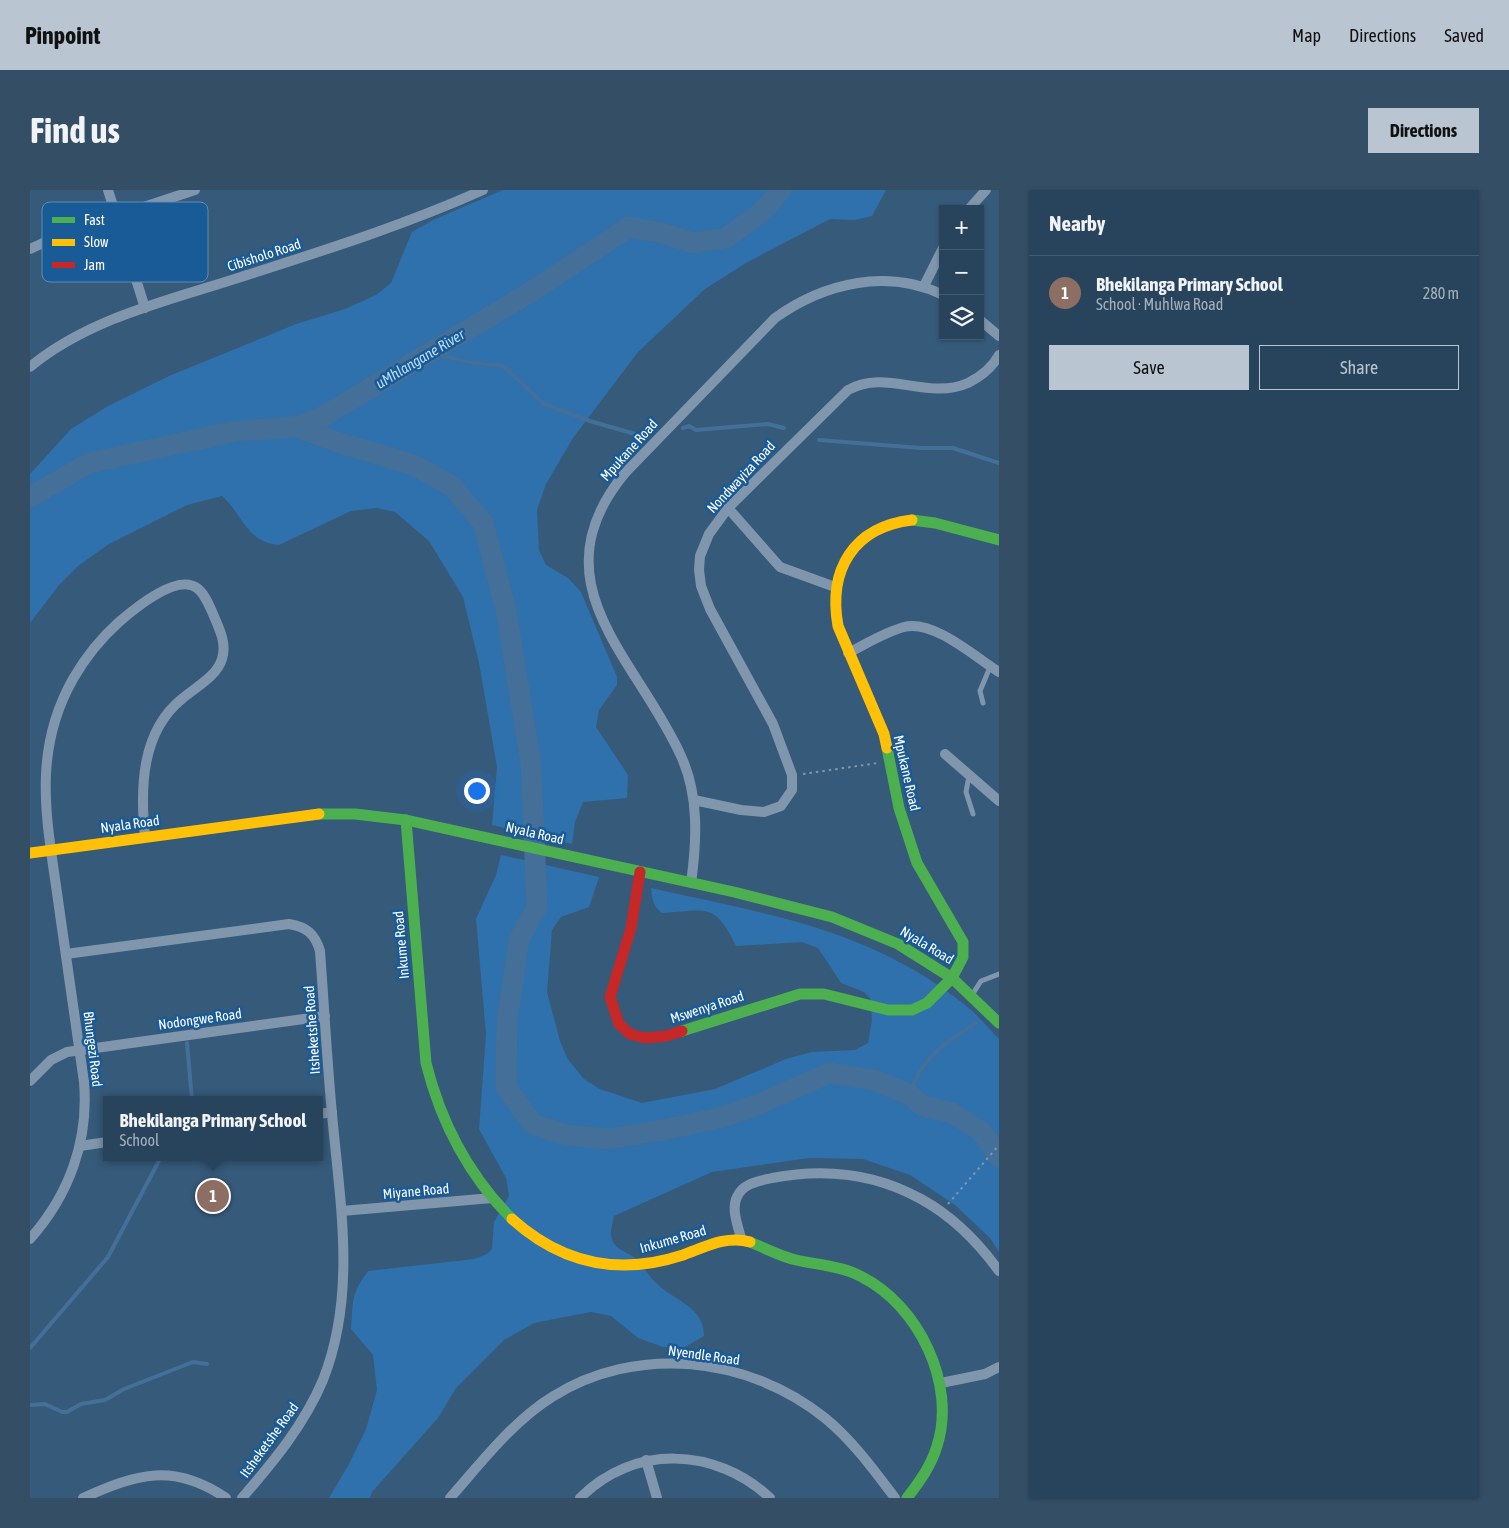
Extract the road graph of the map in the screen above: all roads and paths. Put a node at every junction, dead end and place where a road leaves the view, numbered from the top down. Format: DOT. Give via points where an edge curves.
graph roads {
  1 [pos="108,190"];
  2 [pos="195,190"];
  3 [pos="483,190"];
  4 [pos="986,190"];
  5 [pos="112,202"];
  6 [pos="159,202"];
  7 [pos="973,205"];
  8 [pos="42,244"];
  9 [pos="30,249"];
  10 [pos="942,250"];
  11 [pos="136,282"];
  12 [pos="924,286"];
  13 [pos="939,293"];
  14 [pos="144,308"];
  15 [pos="984,323"];
  16 [pos="999,336"];
  17 [pos="999,355"];
  18 [pos="30,367"];
  19 [pos="728,508"];
  20 [pos="999,540"];
  21 [pos="835,587"];
  22 [pos="848,653"];
  23 [pos="994,669"];
  24 [pos="983,703"];
  25 [pos="945,754"];
  26 [pos="890,761"];
  27 [pos="970,775"];
  28 [pos="792,776"];
  29 [pos="694,800"];
  30 [pos="999,801"];
  31 [pos="973,814"];
  32 [pos="406,820"];
  33 [pos="145,837"];
  34 [pos="52,850"];
  35 [pos="30,853"];
  36 [pos="640,872"];
  37 [pos="691,883"];
  38 [pos="66,954"];
  39 [pos="999,974"];
  40 [pos="952,978"];
  41 [pos="972,995"];
  42 [pos="325,1016"];
  43 [pos="999,1023"];
  44 [pos="79,1050"];
  45 [pos="30,1080"];
  46 [pos="332,1112"];
  47 [pos="323,1113"];
  48 [pos="103,1143"];
  49 [pos="999,1145"];
  50 [pos="80,1146"];
  51 [pos="492,1198"];
  52 [pos="342,1211"];
  53 [pos="941,1212"];
  54 [pos="741,1238"];
  55 [pos="30,1239"];
  56 [pos="999,1271"];
  57 [pos="999,1366"];
  58 [pos="940,1383"];
  59 [pos="646,1460"];
  60 [pos="83,1498"];
  61 [pos="226,1498"];
  62 [pos="242,1498"];
  63 [pos="450,1498"];
  64 [pos="580,1498"];
  65 [pos="657,1498"];
  66 [pos="770,1498"];
  67 [pos="895,1498"];
  68 [pos="907,1498"];
  1 -- 5 [label="street"];
  2 -- 6 [label="street"];
  3 -- 14 [label="street, Cibisholo Road" via="292,261"];
  4 -- 7 [label="street"];
  8 -- 9 [label="street"];
  10 -- 12 [label="street"];
  11 -- 14 [label="street"];
  12 -- 13 [label="street, Mpukane Road"];
  12 -- 29 [label="street, Mpukane Road" via="862,281 828,289 790,308 769,325 625,473 599,513 589,553 597,607 681,756"];
  14 -- 18 [label="street, Cibisholo Road" via="58,347"];
  15 -- 16 [label="street"];
  17 -- 19 [label="street, Nondwayiza Road" via="982,375 951,388 925,389 875,382 848,390 838,396"];
  19 -- 21 [label="street" via="780,567"];
  19 -- 28 [label="street, Nondwayiza Road" via="704,545 699,570 701,586 717,624 773,724"];
  20 -- 21 [label="street, Mpukane Road" via="927,521 886,525 873,530 854,546 842,564"];
  21 -- 22 [label="street, Mpukane Road" via="834,612"];
  22 -- 23 [label="street" via="899,628 922,626 934,630"];
  22 -- 26 [label="street, Mpukane Road" via="884,734"];
  23 -- 24 [label="lane" via="980,691"];
  25 -- 27 [label="street"];
  26 -- 28 [label="path"];
  26 -- 40 [label="street, Mpukane Road" via="899,808 917,863 963,942 963,957"];
  27 -- 30 [label="street"];
  27 -- 31 [label="lane" via="966,792"];
  28 -- 29 [label="street" via="792,790 787,800 772,811 741,810"];
  29 -- 37 [label="street, Mpukane Road" via="695,854"];
  32 -- 33 [label="street, Nyala Road" via="355,814 316,814"];
  32 -- 36 [label="street, Nyala Road"];
  32 -- 51 [label="street, Inkume Road" via="426,1063 452,1140"];
  33 -- 34 [label="street, Nyala Road"];
  33 -- 34 [label="street, Bhungezi Road" via="142,792 154,735 166,713 218,668 224,653 220,630 205,596 189,584 162,591 118,623 96,645 65,693 46,755 46,804"];
  34 -- 35 [label="street, Nyala Road"];
  34 -- 38 [label="street, Bhungezi Road"];
  36 -- 37 [label="street, Nyala Road"];
  36 -- 40 [label="street, Mswenya Road" via="631,928 610,997 619,1024 637,1036 666,1036 800,994 824,994 888,1010 912,1010 927,1003"];
  37 -- 40 [label="street, Nyala Road" via="812,911 858,926 898,944"];
  38 -- 42 [label="street, Itsheketshe Road" via="274,925 301,926 312,934 320,951"];
  38 -- 44 [label="street, Bhungezi Road"];
  39 -- 41 [label="lane" via="981,981"];
  40 -- 41 [label="street, Nyala Road"];
  41 -- 43 [label="street, Nyala Road"];
  42 -- 44 [label="street, Nodongwe Road"];
  42 -- 46 [label="street, Itsheketshe Road"];
  44 -- 45 [label="street, Nodongwe Road" via="51,1060"];
  44 -- 50 [label="street, Bhungezi Road" via="85,1102"];
  46 -- 47 [label="street"];
  46 -- 52 [label="street, Itsheketshe Road"];
  48 -- 50 [label="street"];
  49 -- 53 [label="path"];
  50 -- 55 [label="street, Bhungezi Road" via="60,1200"];
  51 -- 52 [label="street, Miyane Road"];
  51 -- 54 [label="street, Inkume Road" via="539,1240 556,1251 592,1263 640,1266"];
  52 -- 62 [label="street, Itsheketshe Road" via="343,1299 323,1379 298,1428"];
  53 -- 54 [label="street" via="902,1190 864,1177 801,1172 759,1180 739,1192 735,1210"];
  53 -- 56 [label="street" via="970,1237"];
  54 -- 58 [label="street" via="783,1257 828,1266 870,1280 901,1307 913,1323"];
  57 -- 58 [label="street" via="985,1374"];
  58 -- 68 [label="street" via="942,1423 937,1449 928,1470"];
  59 -- 64 [label="street" via="608,1475"];
  59 -- 65 [label="street"];
  59 -- 66 [label="street" via="675,1457 704,1461 734,1472"];
  60 -- 61 [label="street" via="145,1475 174,1475 206,1486"];
  63 -- 67 [label="street, Nyendle Road" via="504,1438 550,1398 602,1373 663,1362 734,1371 764,1382 795,1399 825,1418"];
}
